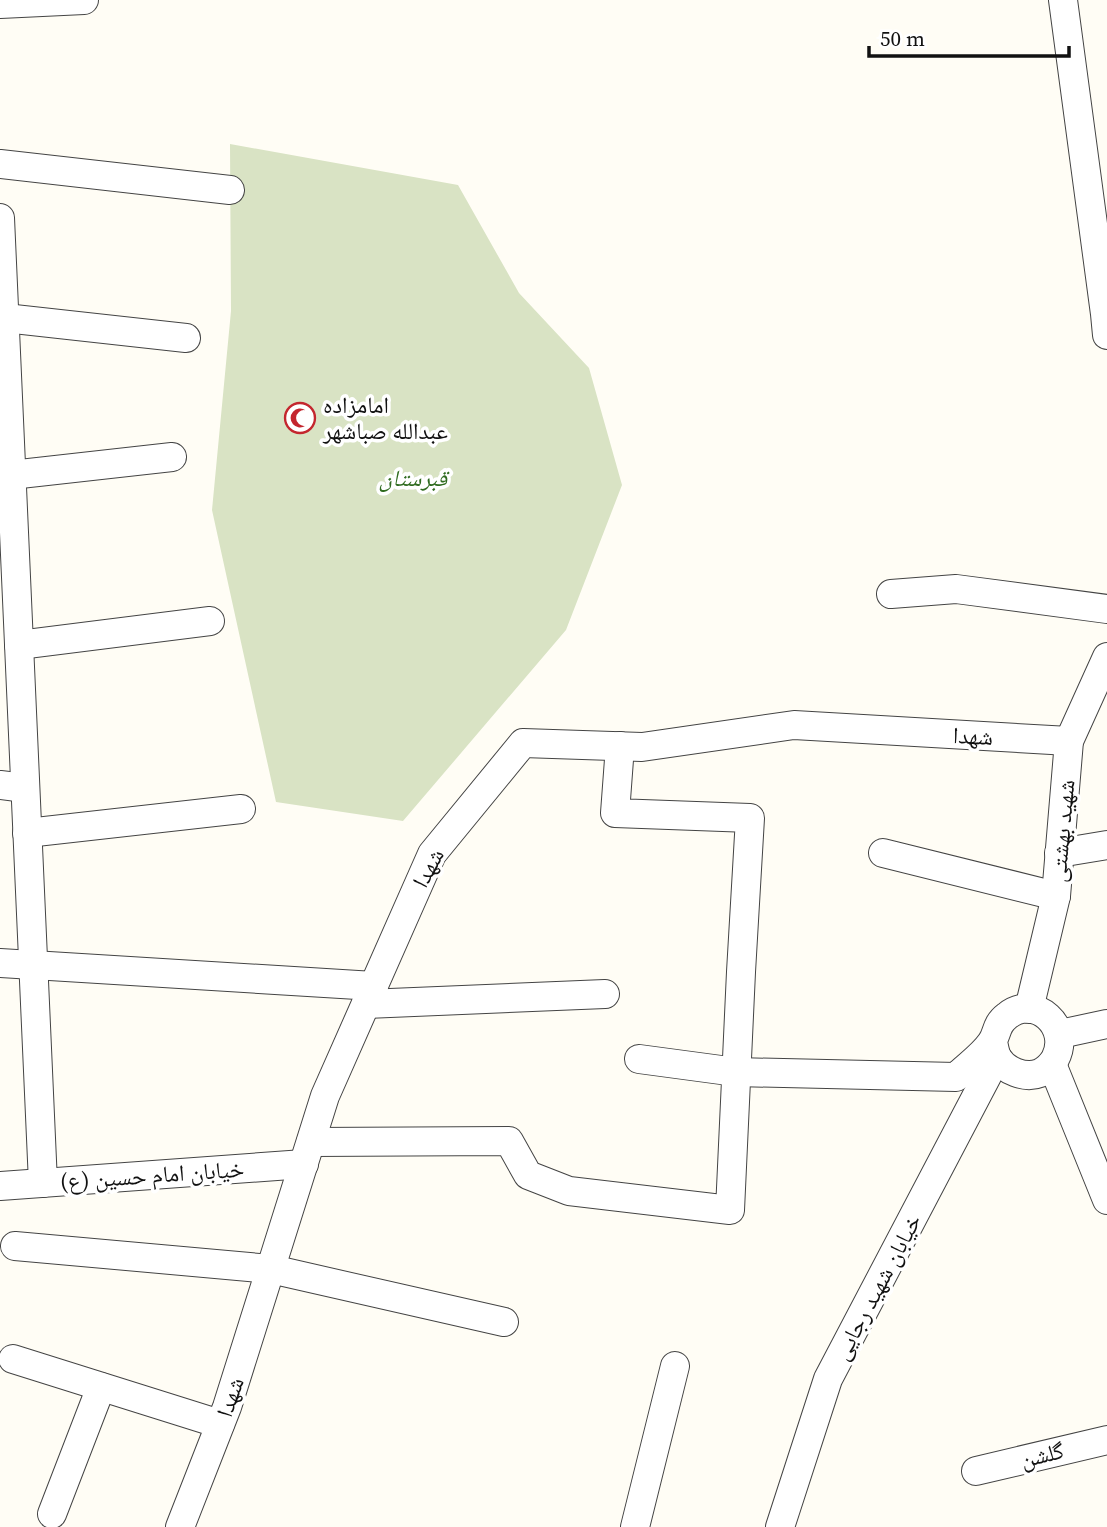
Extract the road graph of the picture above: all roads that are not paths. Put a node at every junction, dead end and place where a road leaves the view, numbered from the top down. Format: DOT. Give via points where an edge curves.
graph roads {
  1 [pos="84,0"];
  2 [pos="1063,0"];
  3 [pos="0,4"];
  4 [pos="0,164"];
  5 [pos="230,191"];
  6 [pos="0,218"];
  7 [pos="3,331"];
  8 [pos="1107,335"];
  9 [pos="186,338"];
  10 [pos="172,457"];
  11 [pos="8,468"];
  12 [pos="891,593"];
  13 [pos="1107,609"];
  14 [pos="210,621"];
  15 [pos="12,637"];
  16 [pos="1107,657"];
  17 [pos="1069,741"];
  18 [pos="620,746"];
  19 [pos="13,787"];
  20 [pos="241,809"];
  21 [pos="27,833"];
  22 [pos="1107,845"];
  23 [pos="883,853"];
  24 [pos="1059,853"];
  25 [pos="1056,896"];
  26 [pos="0,963"];
  27 [pos="33,966"];
  28 [pos="605,994"];
  29 [pos="370,995"];
  30 [pos="1029,1009"];
  31 [pos="1107,1024"];
  32 [pos="1060,1034"];
  33 [pos="995,1049"];
  34 [pos="639,1059"];
  35 [pos="1052,1064"];
  36 [pos="736,1072"];
  37 [pos="307,1153"];
  38 [pos="43,1183"];
  39 [pos="0,1186"];
  40 [pos="1107,1200"];
  41 [pos="15,1246"];
  42 [pos="271,1269"];
  43 [pos="504,1322"];
  44 [pos="13,1359"];
  45 [pos="675,1366"];
  46 [pos="101,1387"];
  47 [pos="220,1424"];
  48 [pos="1107,1440"];
  49 [pos="976,1471"];
  50 [pos="52,1514"];
  51 [pos="180,1527"];
  52 [pos="635,1527"];
  53 [pos="780,1527"];
  1 -- 3 [label="street"];
  2 -- 8 [label="street"];
  4 -- 5 [label="street"];
  6 -- 7 [label="street"];
  7 -- 9 [label="street"];
  7 -- 11 [label="street"];
  10 -- 11 [label="street"];
  11 -- 15 [label="street"];
  12 -- 13 [label="street" via="957,589"];
  14 -- 15 [label="street"];
  15 -- 19 [label="street"];
  16 -- 17 [label="street, شهید بهشتی"];
  17 -- 18 [label="street, شهدا" via="794,725 642,747"];
  17 -- 24 [label="street, شهید بهشتی"];
  18 -- 29 [label="street, شهدا" via="523,743 432,854"];
  18 -- 36 [label="street" via="615,813 750,818"];
  19 -- 21 [label="street"];
  20 -- 21 [label="street"];
  21 -- 27 [label="street"];
  22 -- 24 [label="street"];
  23 -- 25 [label="street"];
  24 -- 25 [label="street, شهید بهشتی"];
  25 -- 30 [label="street, شهید بهشتی"];
  26 -- 27 [label="street"];
  27 -- 29 [label="street"];
  27 -- 38 [label="street"];
  28 -- 29 [label="street"];
  29 -- 37 [label="street, شهدا" via="325,1096"];
  30 -- 32 [label="street" via="1052,1020"];
  30 -- 33 [label="street" via="1008,1014 997,1026"];
  31 -- 32 [label="street"];
  32 -- 35 [label="street" via="1060,1050"];
  33 -- 35 [label="street" via="1008,1069 1023,1075 1039,1073"];
  33 -- 36 [label="street" via="956,1077"];
  33 -- 53 [label="street, خیابان شهید رجایی" via="828,1379"];
  34 -- 36 [label="street"];
  35 -- 40 [label="street"];
  36 -- 37 [label="street, خیابان امام حسین (ع)" via="730,1210 569,1191 528,1175 509,1141"];
  37 -- 38 [label="street, خیابان امام حسین (ع)"];
  37 -- 42 [label="street, شهدا"];
  38 -- 39 [label="street, خیابان امام حسین (ع)"];
  41 -- 42 [label="street"];
  42 -- 43 [label="street"];
  42 -- 47 [label="street, شهدا"];
  44 -- 46 [label="street"];
  45 -- 52 [label="street"];
  46 -- 47 [label="street"];
  46 -- 50 [label="street"];
  47 -- 51 [label="street, شهدا"];
  48 -- 49 [label="street, گلشن"];
}
